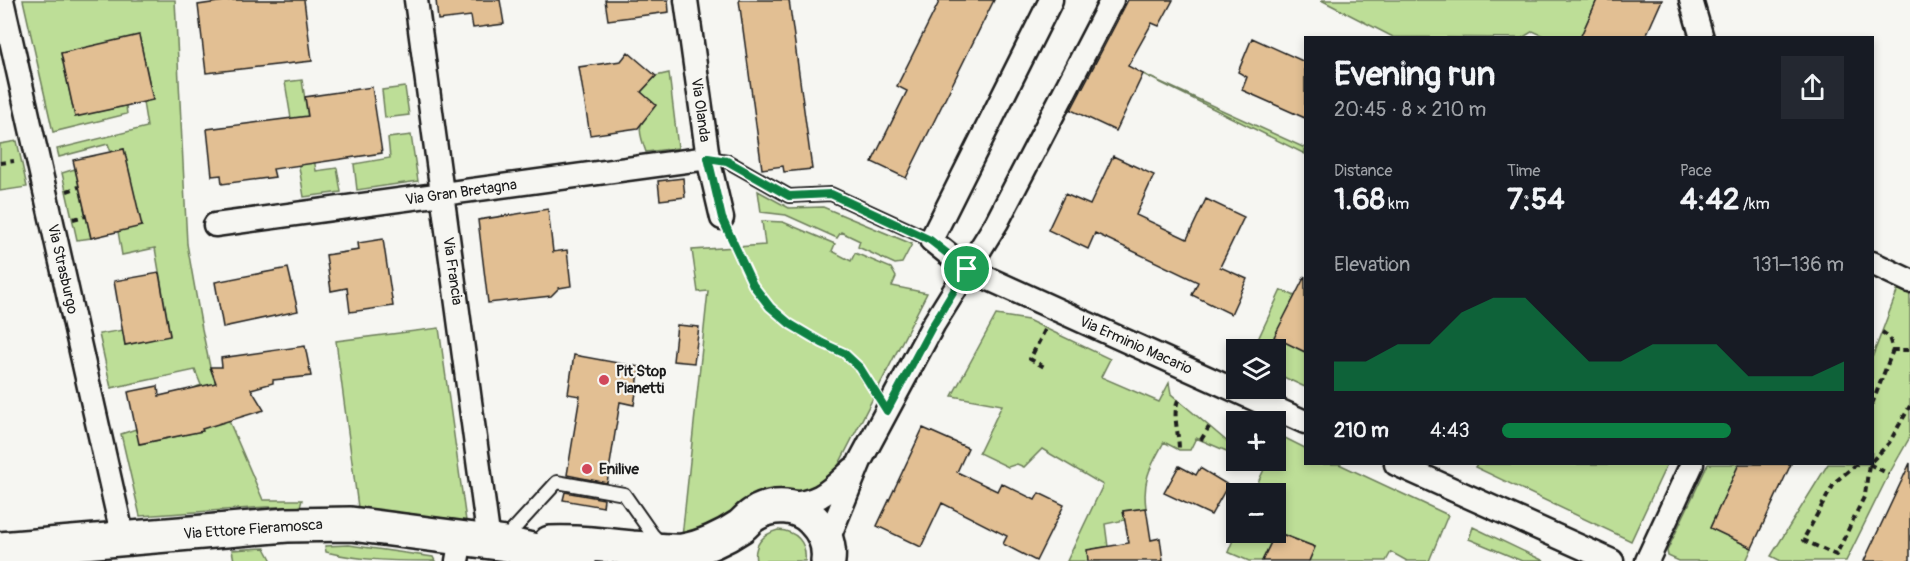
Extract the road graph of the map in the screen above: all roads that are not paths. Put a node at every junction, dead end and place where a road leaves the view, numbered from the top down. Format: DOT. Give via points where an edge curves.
graph roads {
  1 [pos="2,0"];
  2 [pos="416,0"];
  3 [pos="686,0"];
  4 [pos="1051,0"];
  5 [pos="1112,0"];
  6 [pos="1691,0"];
  7 [pos="1701,36"];
  8 [pos="708,158"];
  9 [pos="443,194"];
  10 [pos="722,218"];
  11 [pos="215,225"];
  12 [pos="930,240"];
  13 [pos="1874,264"];
  14 [pos="967,269"];
  15 [pos="1910,281"];
  16 [pos="1304,422"];
  17 [pos="860,461"];
  18 [pos="1398,465"];
  19 [pos="1692,465"];
  20 [pos="781,506"];
  21 [pos="742,525"];
  22 [pos="123,538"];
  23 [pos="483,546"];
  24 [pos="0,549"];
  25 [pos="668,551"];
  26 [pos="830,554"];
  27 [pos="579,561"];
  28 [pos="733,561"];
  29 [pos="1612,561"];
  30 [pos="1647,561"];
  1 -- 22 [label="street, Via Strasburgo"];
  2 -- 9 [label="street, Via Francia"];
  3 -- 8 [label="street, Via Olanda"];
  4 -- 12 [label="street"];
  5 -- 14 [label="street" via="997,222"];
  6 -- 7 [label="street"];
  8 -- 9 [label="street, Via Gran Bretagna"];
  8 -- 10 [label="street, Via Olanda"];
  8 -- 12 [label="lane" via="727,161 789,196 831,194"];
  9 -- 11 [label="street, Via Gran Bretagna"];
  9 -- 23 [label="street, Via Francia"];
  12 -- 14 [label="street, Via Erminio Macario"];
  13 -- 15 [label="street"];
  14 -- 16 [label="street, Via Erminio Macario"];
  14 -- 17 [label="street"];
  17 -- 20 [label="street" via="824,496"];
  17 -- 26 [label="street"];
  18 -- 29 [label="street"];
  19 -- 30 [label="street"];
  20 -- 21 [label="main road" via="766,508"];
  20 -- 26 [label="main road" via="810,516 821,527"];
  21 -- 25 [label="main road" via="713,542"];
  21 -- 28 [label="main road" via="735,537"];
  22 -- 23 [label="main road, Via Ettore Fieramosca" via="351,524"];
  22 -- 24 [label="main road, Via Ettore Fieramosca"];
  23 -- 25 [label="main road" via="576,542"];
  23 -- 25 [label="lane" via="557,482 624,494"];
  23 -- 27 [label="main road"];
}
